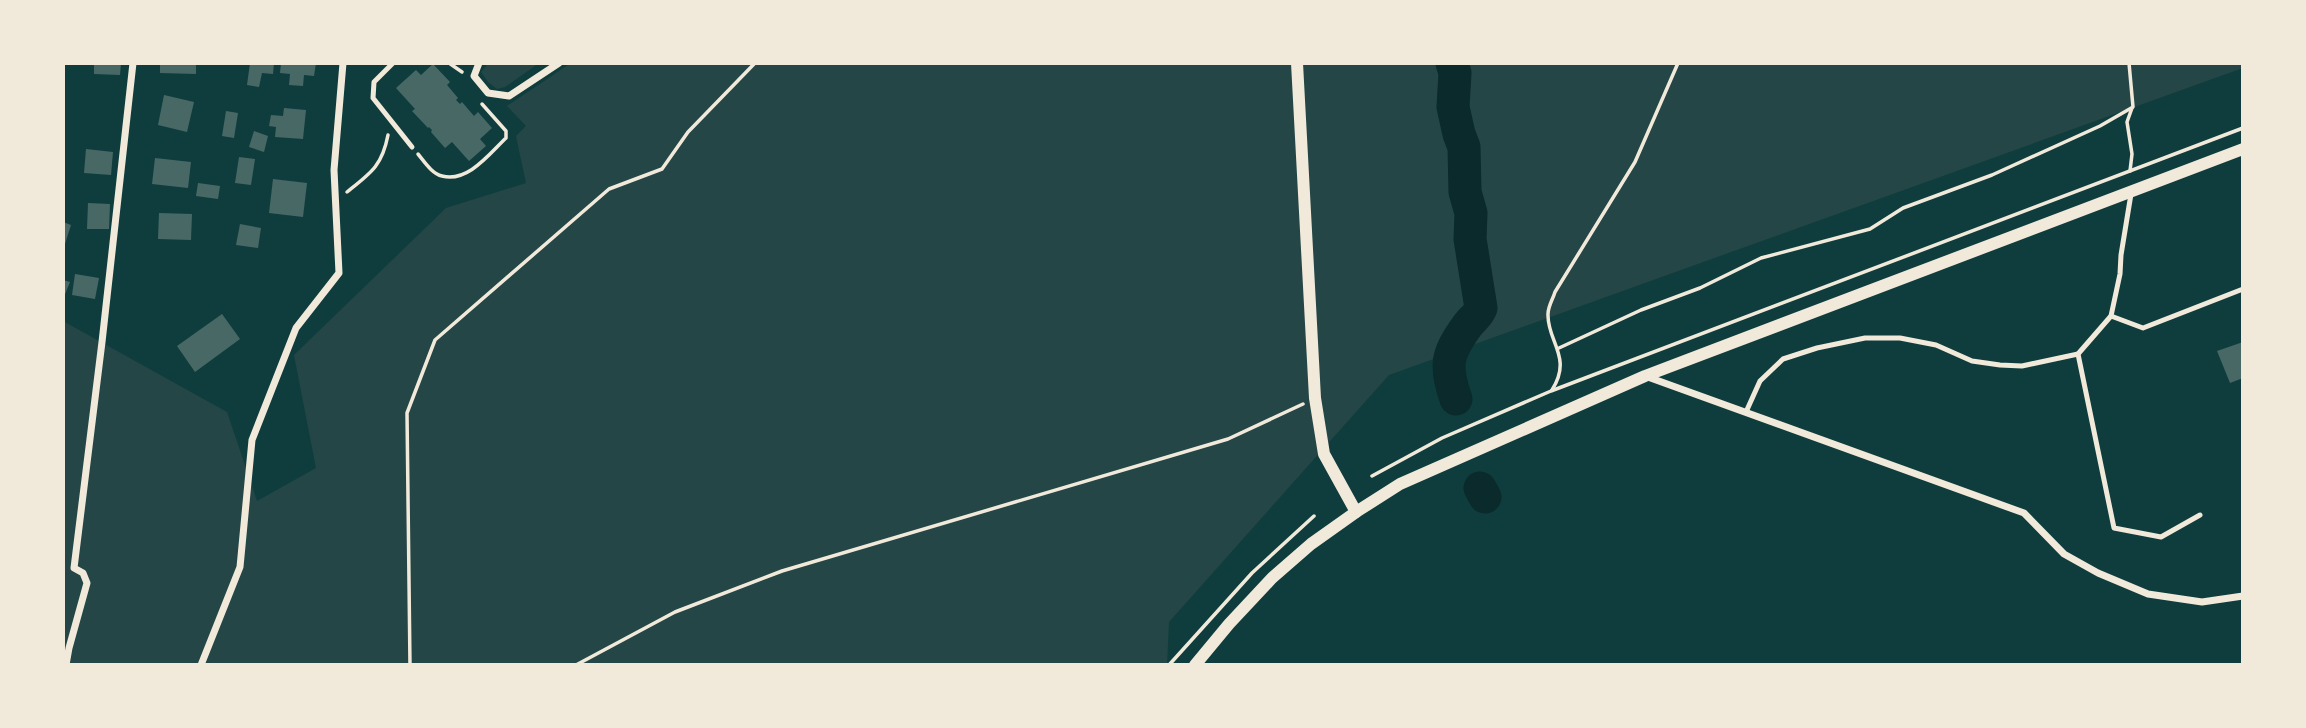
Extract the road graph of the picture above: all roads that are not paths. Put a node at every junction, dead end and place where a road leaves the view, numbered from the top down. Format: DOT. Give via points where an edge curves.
graph roads {
  1 [pos="133,63"];
  2 [pos="343,63"];
  3 [pos="393,63"];
  4 [pos="479,63"];
  5 [pos="559,63"];
  6 [pos="1297,63"];
  7 [pos="412,147"];
  8 [pos="2243,149"];
  9 [pos="2132,191"];
  10 [pos="2243,289"];
  11 [pos="2111,316"];
  12 [pos="2078,354"];
  13 [pos="1645,376"];
  14 [pos="1746,412"];
  15 [pos="1356,512"];
  16 [pos="2200,515"];
  17 [pos="2243,596"];
  18 [pos="66,665"];
  19 [pos="201,665"];
  20 [pos="1195,665"];
  1 -- 18 [label="street" via="74,568 88,583"];
  2 -- 19 [label="street" via="334,170 339,273 296,328 252,440 240,567"];
  3 -- 7 [label="lane" via="374,82 373,98"];
  4 -- 5 [label="street" via="474,76 488,93 509,96"];
  6 -- 15 [label="street" via="1315,398 1324,454"];
  8 -- 9 [label="street"];
  9 -- 11 [label="lane"];
  9 -- 13 [label="street"];
  10 -- 11 [label="lane" via="2143,328"];
  11 -- 12 [label="lane"];
  12 -- 14 [label="lane" via="2022,366 2000,365 1972,360 1936,345 1865,338 1783,359 1760,381"];
  12 -- 16 [label="lane" via="2114,528 2161,537"];
  13 -- 14 [label="street"];
  13 -- 15 [label="street" via="1400,484"];
  14 -- 17 [label="street" via="2024,513 2064,554 2148,594 2202,602"];
  15 -- 20 [label="street" via="1272,578"];
}
